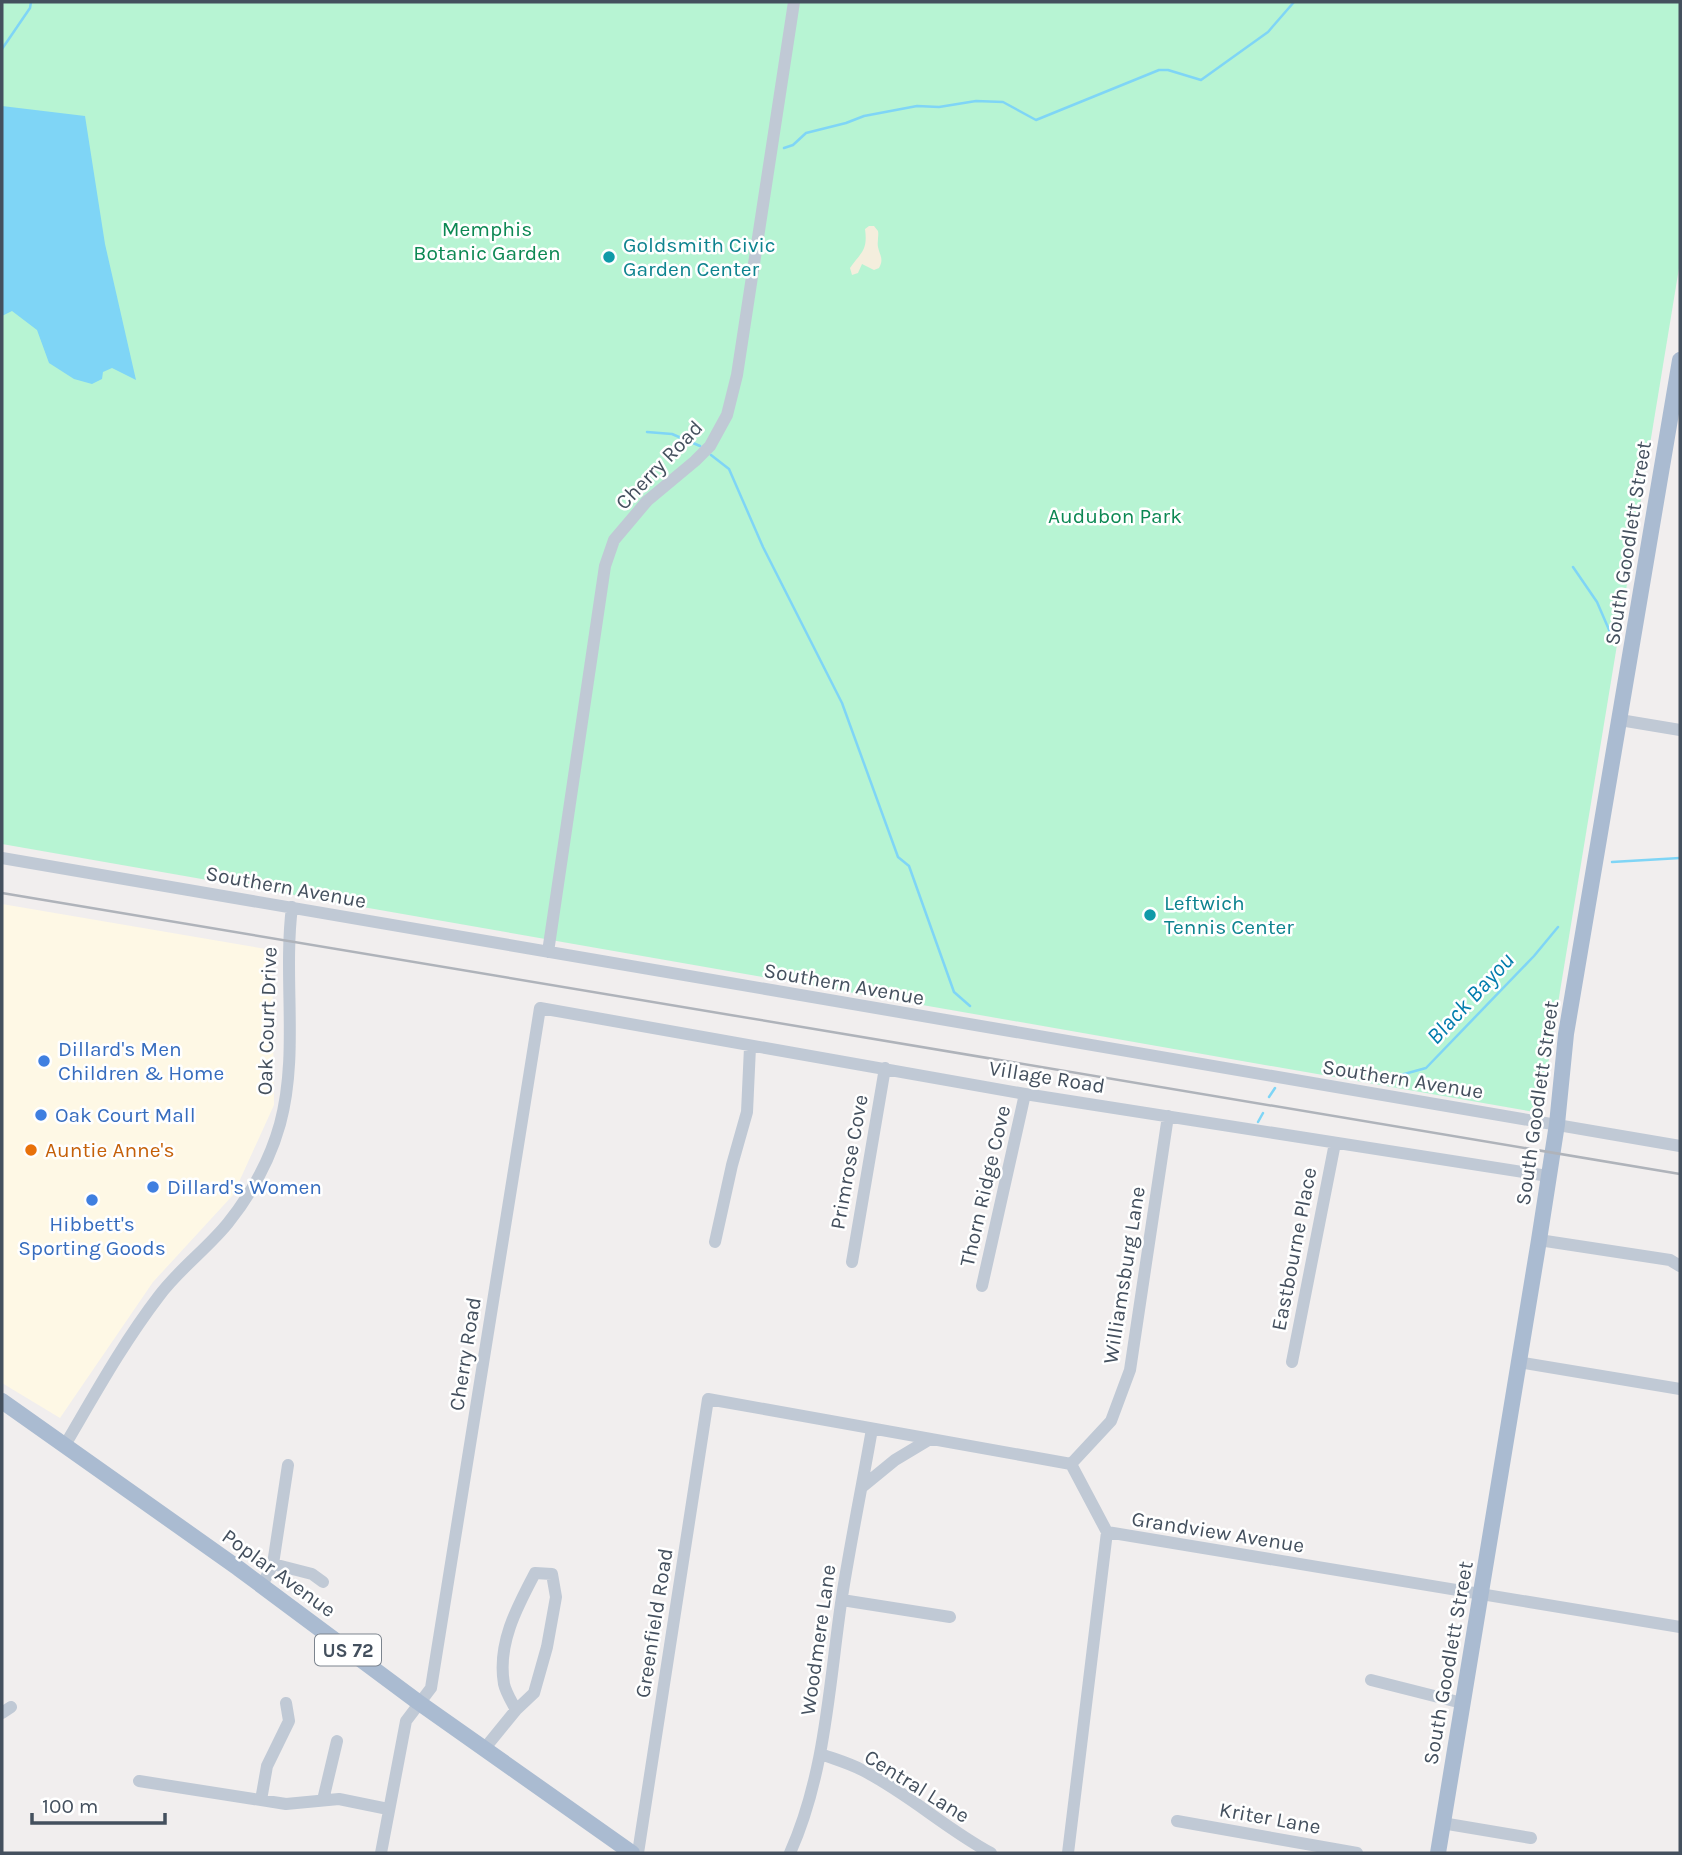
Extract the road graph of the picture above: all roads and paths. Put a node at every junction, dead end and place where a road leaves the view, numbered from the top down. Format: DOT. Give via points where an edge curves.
graph roads {
  1 [pos="794,2"];
  2 [pos="1680,360"];
  3 [pos="1620,720"];
  4 [pos="1680,730"];
  5 [pos="2,858"];
  6 [pos="292,907"];
  7 [pos="548,952"];
  8 [pos="540,1008"];
  9 [pos="750,1047"];
  10 [pos="885,1068"];
  11 [pos="1025,1094"];
  12 [pos="1168,1116"];
  13 [pos="1557,1124"];
  14 [pos="1335,1143"];
  15 [pos="1680,1146"];
  16 [pos="1548,1176"];
  17 [pos="1539,1240"];
  18 [pos="715,1242"];
  19 [pos="852,1262"];
  20 [pos="1680,1266"];
  21 [pos="982,1286"];
  22 [pos="1518,1362"];
  23 [pos="1292,1363"];
  24 [pos="1680,1389"];
  25 [pos="2,1401"];
  26 [pos="872,1429"];
  27 [pos="930,1439"];
  28 [pos="65,1445"];
  29 [pos="1071,1464"];
  30 [pos="288,1465"];
  31 [pos="862,1487"];
  32 [pos="1107,1532"];
  33 [pos="273,1564"];
  34 [pos="323,1581"];
  35 [pos="262,1586"];
  36 [pos="1481,1595"];
  37 [pos="842,1600"];
  38 [pos="950,1616"];
  39 [pos="1680,1627"];
  40 [pos="1371,1680"];
  41 [pos="418,1702"];
  42 [pos="286,1703"];
  43 [pos="1462,1703"];
  44 [pos="516,1710"];
  45 [pos="337,1741"];
  46 [pos="485,1748"];
  47 [pos="821,1754"];
  48 [pos="139,1781"];
  49 [pos="261,1800"];
  50 [pos="323,1800"];
  51 [pos="388,1809"];
  52 [pos="1177,1821"];
  53 [pos="1441,1823"];
  54 [pos="1531,1838"];
  55 [pos="381,1853"];
  56 [pos="632,1853"];
  57 [pos="638,1853"];
  58 [pos="790,1853"];
  59 [pos="991,1853"];
  60 [pos="1068,1853"];
  61 [pos="1357,1853"];
  62 [pos="1438,1853"];
  1 -- 7 [label="street, Cherry Road" via="737,375 726,415 710,446 647,500 614,540 605,566"];
  2 -- 3 [label="main road, South Goodlett Street"];
  3 -- 4 [label="street"];
  3 -- 13 [label="main road, South Goodlett Street" via="1566,1034"];
  5 -- 6 [label="street, Southern Avenue"];
  6 -- 7 [label="street, Southern Avenue"];
  6 -- 28 [label="street, Oak Court Drive" via="287,1092 260,1175 228,1223 168,1285 132,1332"];
  7 -- 13 [label="street, Southern Avenue"];
  8 -- 9 [label="street, Village Road"];
  8 -- 41 [label="street, Cherry Road" via="431,1688"];
  9 -- 10 [label="street, Village Road"];
  9 -- 18 [label="street" via="747,1112"];
  10 -- 11 [label="street, Village Road"];
  10 -- 19 [label="street, Primrose Cove"];
  11 -- 12 [label="street, Village Road"];
  11 -- 21 [label="street, Thorn Ridge Cove"];
  12 -- 14 [label="street, Village Road"];
  12 -- 29 [label="street, Williamsburg Lane" via="1130,1370 1111,1421"];
  13 -- 15 [label="street, Southern Avenue"];
  13 -- 16 [label="main road, South Goodlett Street"];
  14 -- 16 [label="street, Village Road"];
  14 -- 23 [label="street, Eastbourne Place"];
  16 -- 17 [label="main road, South Goodlett Street"];
  17 -- 20 [label="street" via="1670,1260"];
  17 -- 22 [label="main road, South Goodlett Street"];
  22 -- 24 [label="street"];
  22 -- 36 [label="main road, South Goodlett Street"];
  25 -- 28 [label="main road, Poplar Avenue / US 72"];
  26 -- 27 [label="street"];
  26 -- 31 [label="street, Woodmere Lane"];
  26 -- 57 [label="street, Greenfield Road" via="708,1399"];
  27 -- 29 [label="street"];
  27 -- 31 [label="street"];
  28 -- 35 [label="main road, Poplar Avenue / US 72"];
  29 -- 32 [label="street, Grandview Avenue"];
  30 -- 33 [label="street"];
  31 -- 37 [label="street, Woodmere Lane"];
  32 -- 36 [label="street, Grandview Avenue"];
  32 -- 60 [label="street"];
  33 -- 34 [label="street"];
  33 -- 35 [label="street"];
  35 -- 41 [label="main road, Poplar Avenue / US 72"];
  36 -- 39 [label="street, Grandview Avenue"];
  36 -- 43 [label="main road, South Goodlett Street"];
  37 -- 38 [label="street"];
  37 -- 47 [label="street, Woodmere Lane"];
  40 -- 43 [label="street"];
  41 -- 46 [label="main road, Poplar Avenue / US 72"];
  41 -- 51 [label="street, Cherry Road" via="406,1721"];
  42 -- 49 [label="street" via="289,1721 267,1766"];
  43 -- 53 [label="main road, South Goodlett Street"];
  44 -- 44 [label="street" via="534,1693 547,1647 556,1597 552,1574 535,1573 515,1610 502,1656 504,1687"];
  44 -- 46 [label="street"];
  45 -- 50 [label="street"];
  46 -- 56 [label="main road, Poplar Avenue / US 72"];
  47 -- 58 [label="street, Woodmere Lane" via="805,1820"];
  47 -- 59 [label="street, Central Lane" via="881,1781"];
  48 -- 49 [label="street"];
  49 -- 50 [label="street" via="286,1804"];
  50 -- 51 [label="street"];
  51 -- 55 [label="street, Cherry Road"];
  52 -- 61 [label="street, Kriter Lane"];
  53 -- 54 [label="street"];
  53 -- 62 [label="main road, South Goodlett Street"];
}
